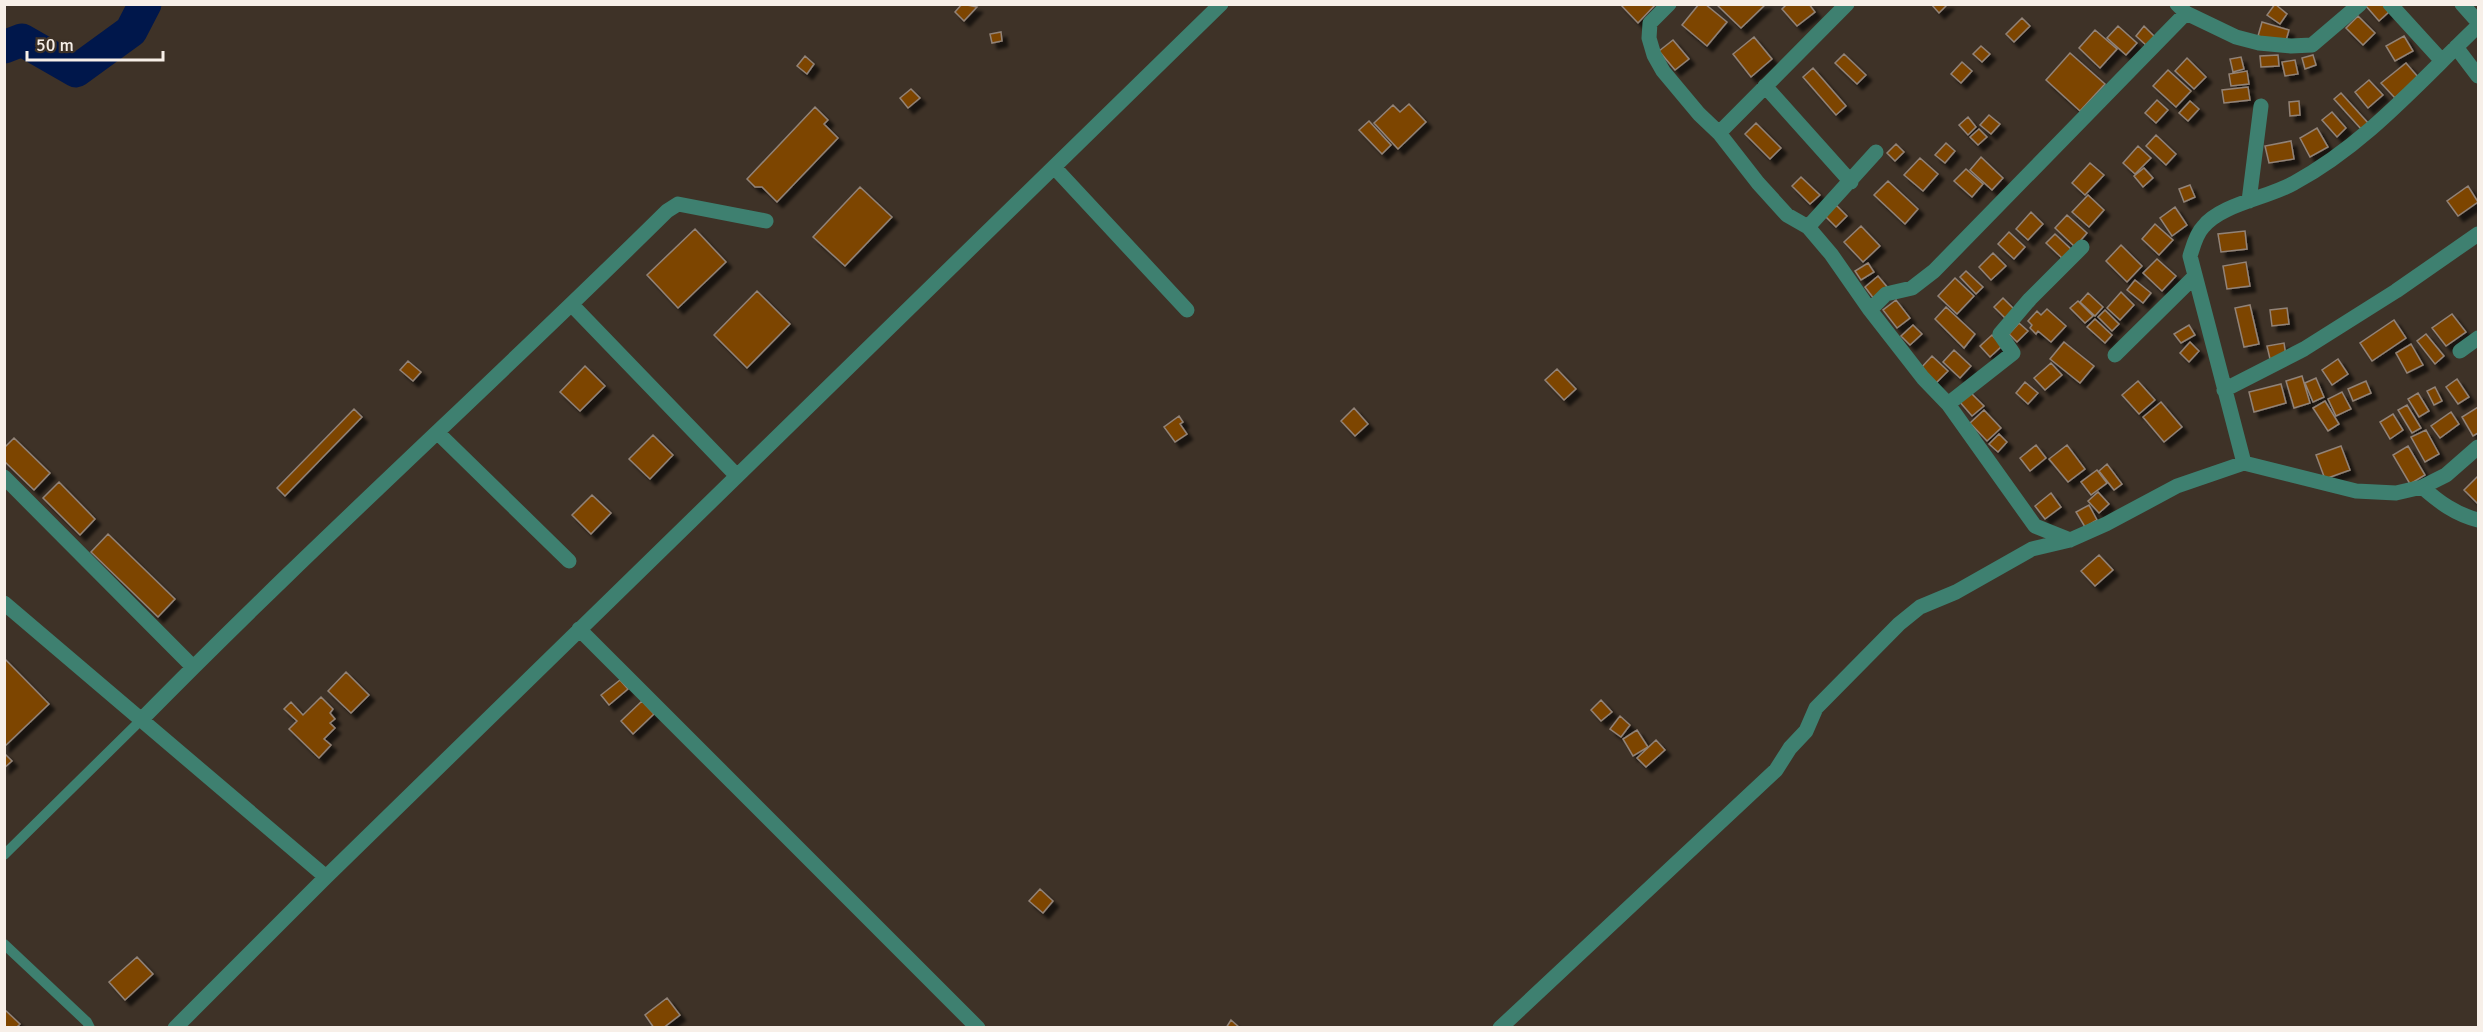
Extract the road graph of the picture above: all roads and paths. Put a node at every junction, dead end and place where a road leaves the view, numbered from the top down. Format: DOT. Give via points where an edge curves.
graph roads {
  1 [pos="1221,4"];
  2 [pos="1669,4"];
  3 [pos="1846,4"];
  4 [pos="2360,4"];
  5 [pos="2390,4"];
  6 [pos="2462,4"];
  7 [pos="2182,9"];
  8 [pos="2478,24"];
  9 [pos="2456,47"];
  10 [pos="2442,61"];
  11 [pos="2478,76"];
  12 [pos="1765,86"];
  13 [pos="2261,106"];
  14 [pos="1719,133"];
  15 [pos="1876,152"];
  16 [pos="1054,167"];
  17 [pos="1851,182"];
  18 [pos="2249,201"];
  19 [pos="766,221"];
  20 [pos="1808,227"];
  21 [pos="2478,234"];
  22 [pos="2082,247"];
  23 [pos="2195,276"];
  24 [pos="572,305"];
  25 [pos="1187,310"];
  26 [pos="1870,310"];
  27 [pos="2478,338"];
  28 [pos="2460,351"];
  29 [pos="2115,355"];
  30 [pos="2224,390"];
  31 [pos="1947,404"];
  32 [pos="438,433"];
  33 [pos="2478,447"];
  34 [pos="2244,464"];
  35 [pos="737,476"];
  36 [pos="4,477"];
  37 [pos="2422,487"];
  38 [pos="2478,520"];
  39 [pos="2035,525"];
  40 [pos="2070,540"];
  41 [pos="2032,549"];
  42 [pos="569,561"];
  43 [pos="4,603"];
  44 [pos="579,629"];
  45 [pos="193,667"];
  46 [pos="142,719"];
  47 [pos="4,855"];
  48 [pos="326,877"];
  49 [pos="4,944"];
  50 [pos="86,1026"];
  51 [pos="175,1028"];
  52 [pos="978,1028"];
  53 [pos="1500,1028"];
  1 -- 16 [label="street"];
  2 -- 14 [label="street" via="1650,23 1654,55 1677,88"];
  3 -- 12 [label="street"];
  4 -- 7 [label="street" via="2312,45 2291,46 2259,44 2236,37"];
  5 -- 10 [label="street"];
  6 -- 8 [label="street"];
  7 -- 26 [label="street" via="1934,271 1912,288 1886,294"];
  8 -- 9 [label="street"];
  9 -- 10 [label="street"];
  9 -- 11 [label="street"];
  10 -- 18 [label="street" via="2377,126 2331,161 2292,184"];
  12 -- 14 [label="street"];
  12 -- 17 [label="street"];
  13 -- 18 [label="street"];
  14 -- 20 [label="street" via="1787,215"];
  15 -- 17 [label="street"];
  16 -- 25 [label="street"];
  16 -- 35 [label="street"];
  17 -- 20 [label="street"];
  18 -- 23 [label="street" via="2220,213 2203,226 2190,256"];
  19 -- 24 [label="street" via="678,204"];
  20 -- 26 [label="street"];
  21 -- 30 [label="street" via="2304,349"];
  22 -- 31 [label="street" via="2000,334 2013,352"];
  23 -- 29 [label="street"];
  23 -- 30 [label="street"];
  24 -- 32 [label="street"];
  24 -- 35 [label="street"];
  26 -- 31 [label="street"];
  27 -- 28 [label="street"];
  30 -- 34 [label="street"];
  31 -- 39 [label="street"];
  32 -- 42 [label="street"];
  32 -- 45 [label="street"];
  33 -- 37 [label="street" via="2446,475"];
  34 -- 37 [label="street" via="2356,491 2396,493"];
  34 -- 40 [label="street" via="2177,486"];
  35 -- 44 [label="street"];
  36 -- 45 [label="street"];
  37 -- 38 [label="street" via="2442,504"];
  39 -- 40 [label="street"];
  39 -- 41 [label="street"];
  40 -- 41 [label="street"];
  41 -- 53 [label="street" via="1956,592 1920,607 1899,624 1816,708 1806,731 1776,770"];
  43 -- 46 [label="street"];
  44 -- 48 [label="street"];
  44 -- 52 [label="street"];
  45 -- 46 [label="street"];
  46 -- 47 [label="lane"];
  46 -- 48 [label="street"];
  48 -- 51 [label="street"];
  49 -- 50 [label="lane"];
}
